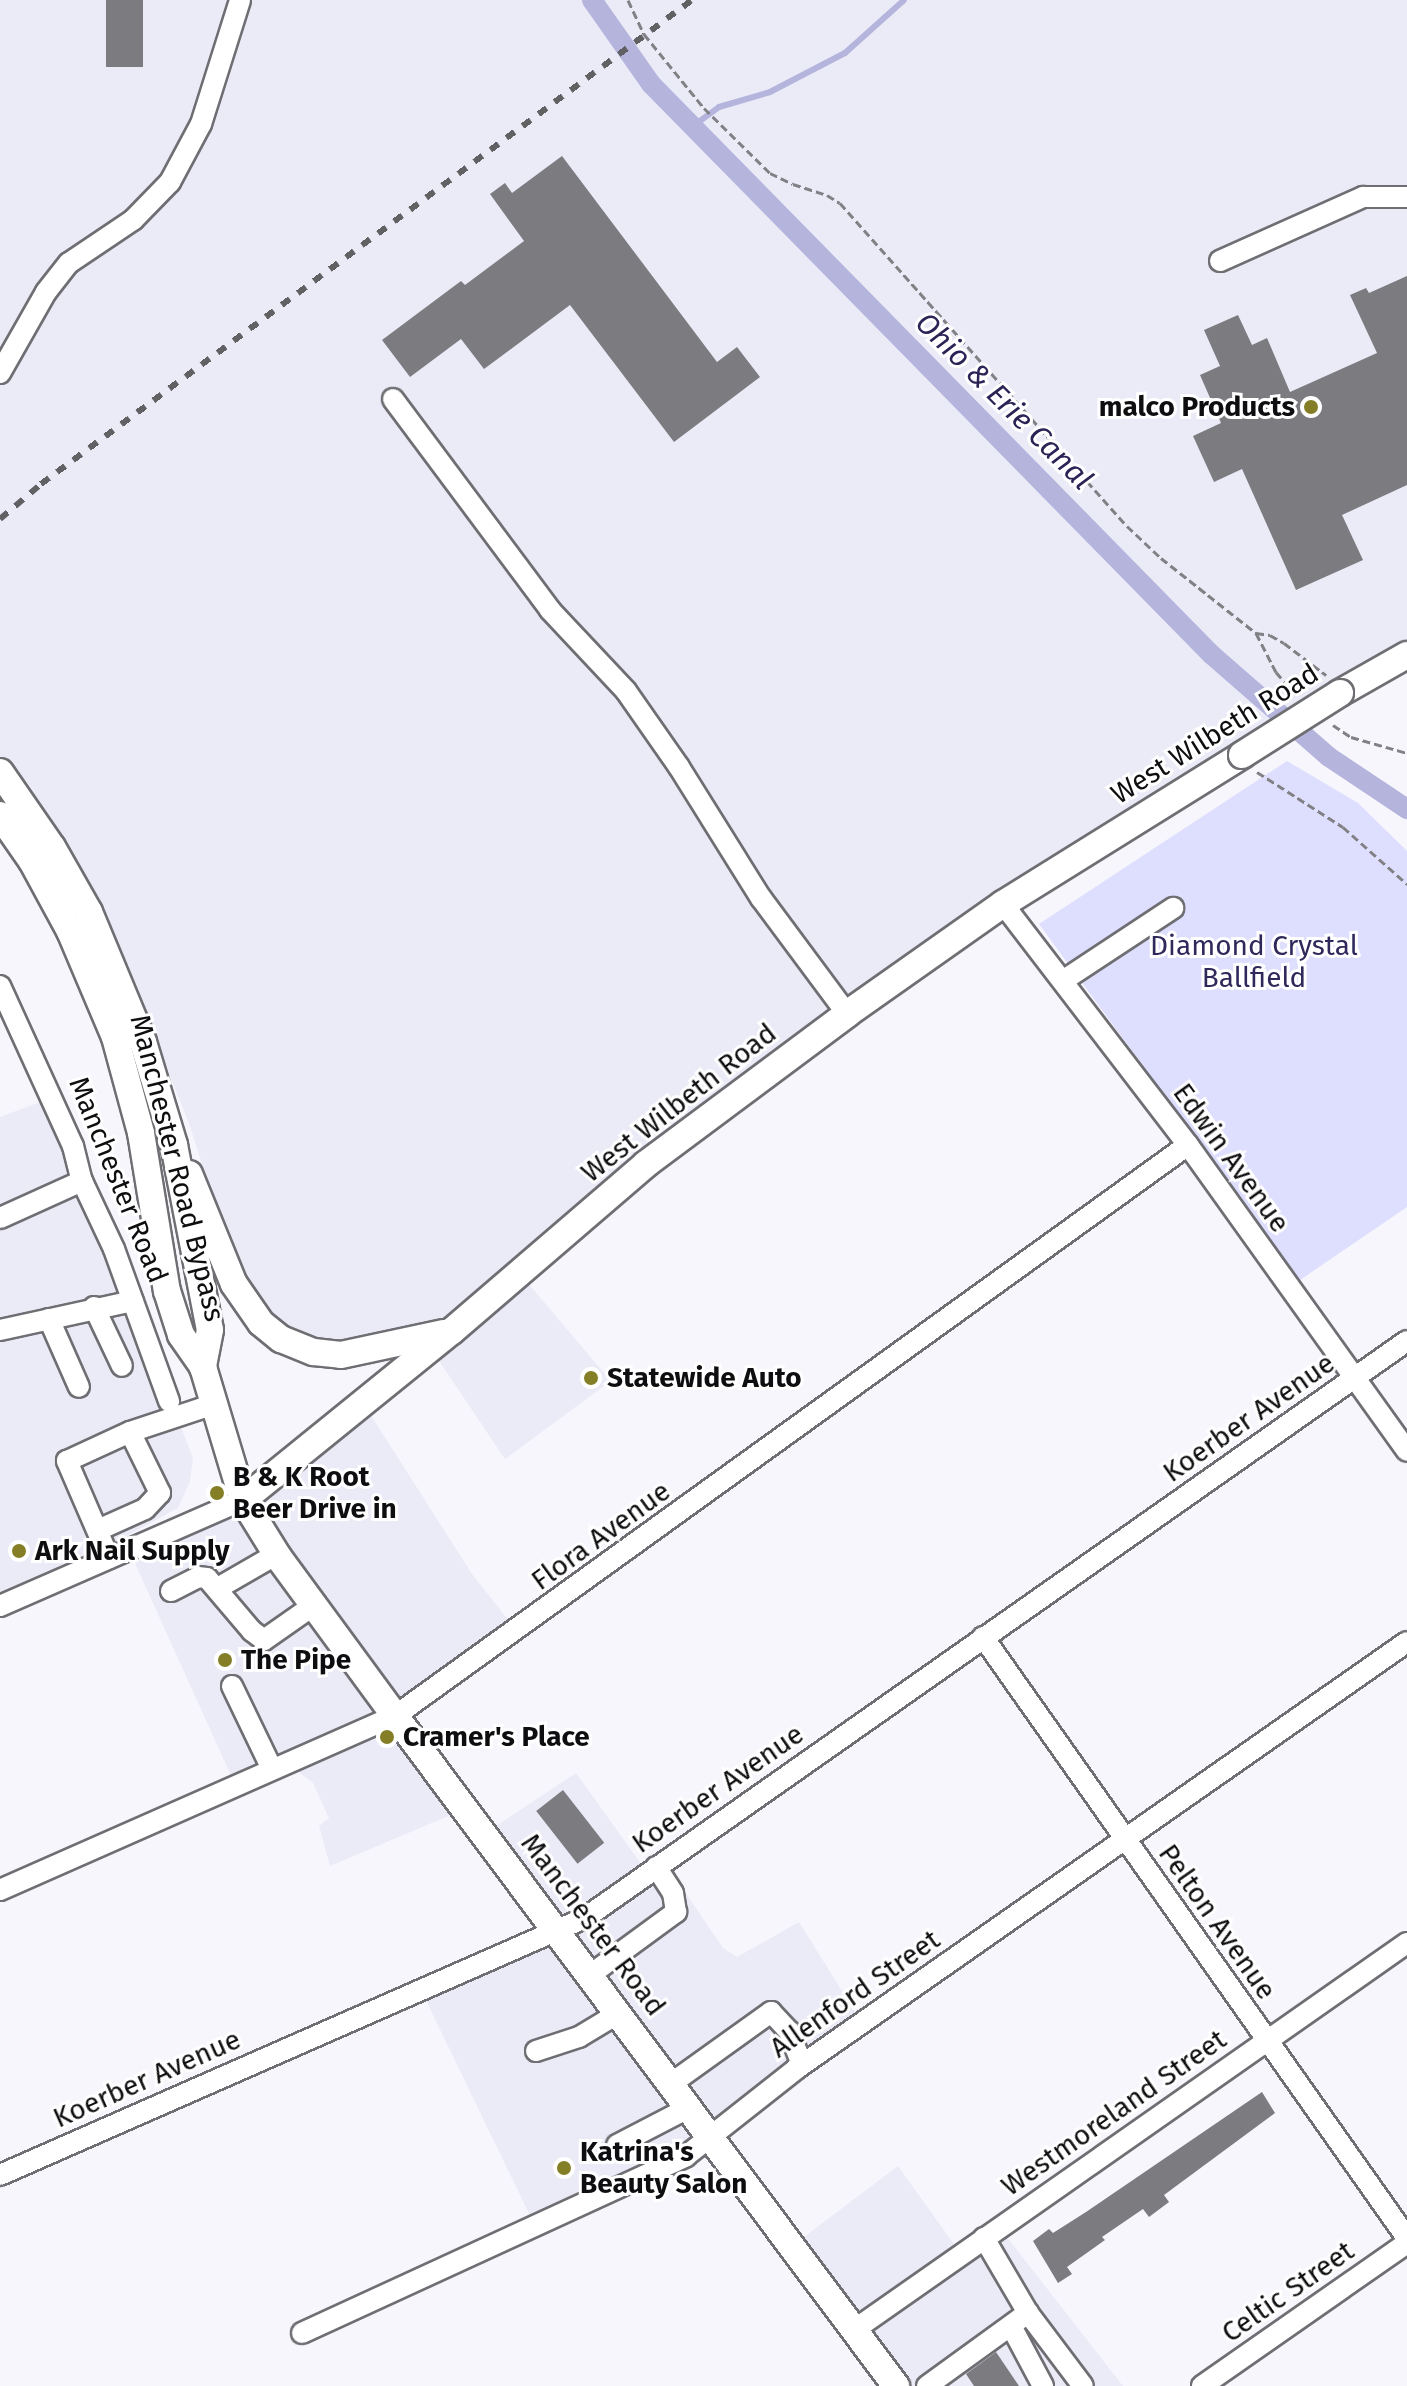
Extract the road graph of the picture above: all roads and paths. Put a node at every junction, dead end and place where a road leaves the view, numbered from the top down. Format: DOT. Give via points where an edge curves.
graph roads {
  1 [pos="240,0"];
  2 [pos="628,0"];
  3 [pos="1407,197"];
  4 [pos="1220,261"];
  5 [pos="0,373"];
  6 [pos="393,399"];
  7 [pos="1256,633"];
  8 [pos="1407,655"];
  9 [pos="1271,662"];
  10 [pos="1343,692"];
  11 [pos="1242,755"];
  12 [pos="0,772"];
  13 [pos="0,815"];
  14 [pos="1407,884"];
  15 [pos="1003,904"];
  16 [pos="1173,908"];
  17 [pos="1064,980"];
  18 [pos="0,986"];
  19 [pos="847,1014"];
  20 [pos="174,1145"];
  21 [pos="1188,1145"];
  22 [pos="82,1181"];
  23 [pos="0,1218"];
  24 [pos="133,1301"];
  25 [pos="94,1307"];
  26 [pos="49,1319"];
  27 [pos="0,1330"];
  28 [pos="452,1331"];
  29 [pos="1407,1341"];
  30 [pos="122,1366"];
  31 [pos="203,1367"];
  32 [pos="1356,1377"];
  33 [pos="79,1387"];
  34 [pos="169,1401"];
  35 [pos="214,1404"];
  36 [pos="130,1432"];
  37 [pos="1407,1451"];
  38 [pos="243,1500"];
  39 [pos="98,1530"];
  40 [pos="277,1554"];
  41 [pos="109,1558"];
  42 [pos="218,1588"];
  43 [pos="171,1591"];
  44 [pos="314,1605"];
  45 [pos="0,1606"];
  46 [pos="983,1637"];
  47 [pos="1407,1642"];
  48 [pos="232,1686"];
  49 [pos="395,1716"];
  50 [pos="272,1769"];
  51 [pos="1124,1839"];
  52 [pos="656,1867"];
  53 [pos="0,1890"];
  54 [pos="556,1929"];
  55 [pos="1407,1943"];
  56 [pos="590,1975"];
  57 [pos="619,2013"];
  58 [pos="1266,2040"];
  59 [pos="536,2051"];
  60 [pos="802,2065"];
  61 [pos="672,2083"];
  62 [pos="690,2107"];
  63 [pos="712,2136"];
  64 [pos="617,2145"];
  65 [pos="0,2175"];
  66 [pos="984,2238"];
  67 [pos="1407,2241"];
  68 [pos="1028,2313"];
  69 [pos="1011,2326"];
  70 [pos="854,2330"];
  71 [pos="302,2333"];
  72 [pos="896,2386"];
  73 [pos="927,2386"];
  74 [pos="1043,2386"];
  75 [pos="1083,2386"];
  76 [pos="1202,2386"];
  1 -- 5 [label="street" via="201,124 170,182 133,220 69,263 46,292"];
  2 -- 7 [label="path" via="667,65 758,163 782,180 827,195 846,211 1127,526"];
  3 -- 4 [label="street" via="1363,197"];
  6 -- 19 [label="street" via="550,610 626,691 761,898"];
  7 -- 9 [label="path"];
  7 -- 10 [label="path" via="1284,643"];
  8 -- 10 [label="main road, West Wilbeth Road"];
  10 -- 11 [label="main road, West Wilbeth Road, bridge"];
  11 -- 14 [label="path" via="1260,774 1343,827"];
  11 -- 15 [label="main road, West Wilbeth Road"];
  12 -- 20 [label="main road, Manchester Road Bypass" via="89,912 139,1030"];
  13 -- 31 [label="main road, Manchester Road Bypass" via="54,899 106,1011 141,1133 167,1291 181,1335"];
  15 -- 17 [label="street, Edwin Avenue"];
  15 -- 19 [label="main road, West Wilbeth Road"];
  16 -- 17 [label="street"];
  17 -- 21 [label="street, Edwin Avenue"];
  18 -- 22 [label="street, Manchester Road" via="73,1146"];
  19 -- 28 [label="main road, West Wilbeth Road" via="646,1164"];
  20 -- 28 [label="main road" via="234,1284 270,1332 306,1349 341,1355"];
  20 -- 31 [label="main road, Manchester Road Bypass" via="210,1330"];
  21 -- 32 [label="street, Edwin Avenue"];
  21 -- 49 [label="street, Flora Avenue"];
  22 -- 23 [label="street"];
  22 -- 24 [label="street, Manchester Road"];
  24 -- 25 [label="street"];
  24 -- 34 [label="street, Manchester Road"];
  25 -- 26 [label="street"];
  25 -- 30 [label="street"];
  26 -- 27 [label="street"];
  26 -- 33 [label="street"];
  28 -- 38 [label="main road, West Wilbeth Road"];
  29 -- 32 [label="street, Koerber Avenue"];
  31 -- 35 [label="main road, Manchester Road Bypass"];
  32 -- 37 [label="street, Edwin Avenue"];
  32 -- 46 [label="street, Koerber Avenue"];
  35 -- 36 [label="street"];
  35 -- 38 [label="main road, Manchester Road Bypass"];
  36 -- 39 [label="street" via="160,1493 145,1509"];
  36 -- 39 [label="street" via="67,1461"];
  38 -- 40 [label="main road, Manchester Road"];
  38 -- 41 [label="street, West Wilbeth Road"];
  39 -- 41 [label="street"];
  40 -- 42 [label="street"];
  40 -- 44 [label="main road, Manchester Road"];
  41 -- 45 [label="street, West Wilbeth Road"];
  42 -- 43 [label="street" via="198,1577"];
  42 -- 44 [label="street" via="264,1640"];
  44 -- 49 [label="main road, Manchester Road"];
  46 -- 51 [label="street, Pelton Avenue"];
  46 -- 52 [label="street, Koerber Avenue"];
  47 -- 51 [label="street, Allenford Street"];
  48 -- 50 [label="street"];
  49 -- 50 [label="street, Flora Avenue"];
  49 -- 54 [label="main road, Manchester Road"];
  50 -- 53 [label="street, Flora Avenue"];
  51 -- 58 [label="street, Pelton Avenue"];
  51 -- 60 [label="street, Allenford Street"];
  52 -- 54 [label="street, Koerber Avenue" via="585,1918"];
  52 -- 56 [label="street" via="673,1893 676,1912"];
  54 -- 56 [label="main road, Manchester Road"];
  54 -- 65 [label="street, Koerber Avenue"];
  55 -- 58 [label="street, Westmoreland Street"];
  56 -- 57 [label="main road, Manchester Road"];
  57 -- 59 [label="street" via="579,2037"];
  57 -- 61 [label="main road, Manchester Road"];
  58 -- 66 [label="street, Westmoreland Street"];
  58 -- 67 [label="street, Pelton Avenue"];
  60 -- 61 [label="street" via="789,2031 771,2012"];
  60 -- 63 [label="street, Allenford Street"];
  61 -- 62 [label="main road, Manchester Road"];
  62 -- 63 [label="main road, Manchester Road"];
  62 -- 64 [label="street"];
  63 -- 70 [label="main road, Manchester Road"];
  63 -- 71 [label="street, Allenford Street" via="681,2159"];
  66 -- 68 [label="street"];
  66 -- 70 [label="street, Westmoreland Street"];
  67 -- 76 [label="street, Celtic Street"];
  68 -- 69 [label="street"];
  68 -- 75 [label="street"];
  69 -- 73 [label="street"];
  69 -- 74 [label="street"];
  70 -- 72 [label="main road, Manchester Road"];
}
